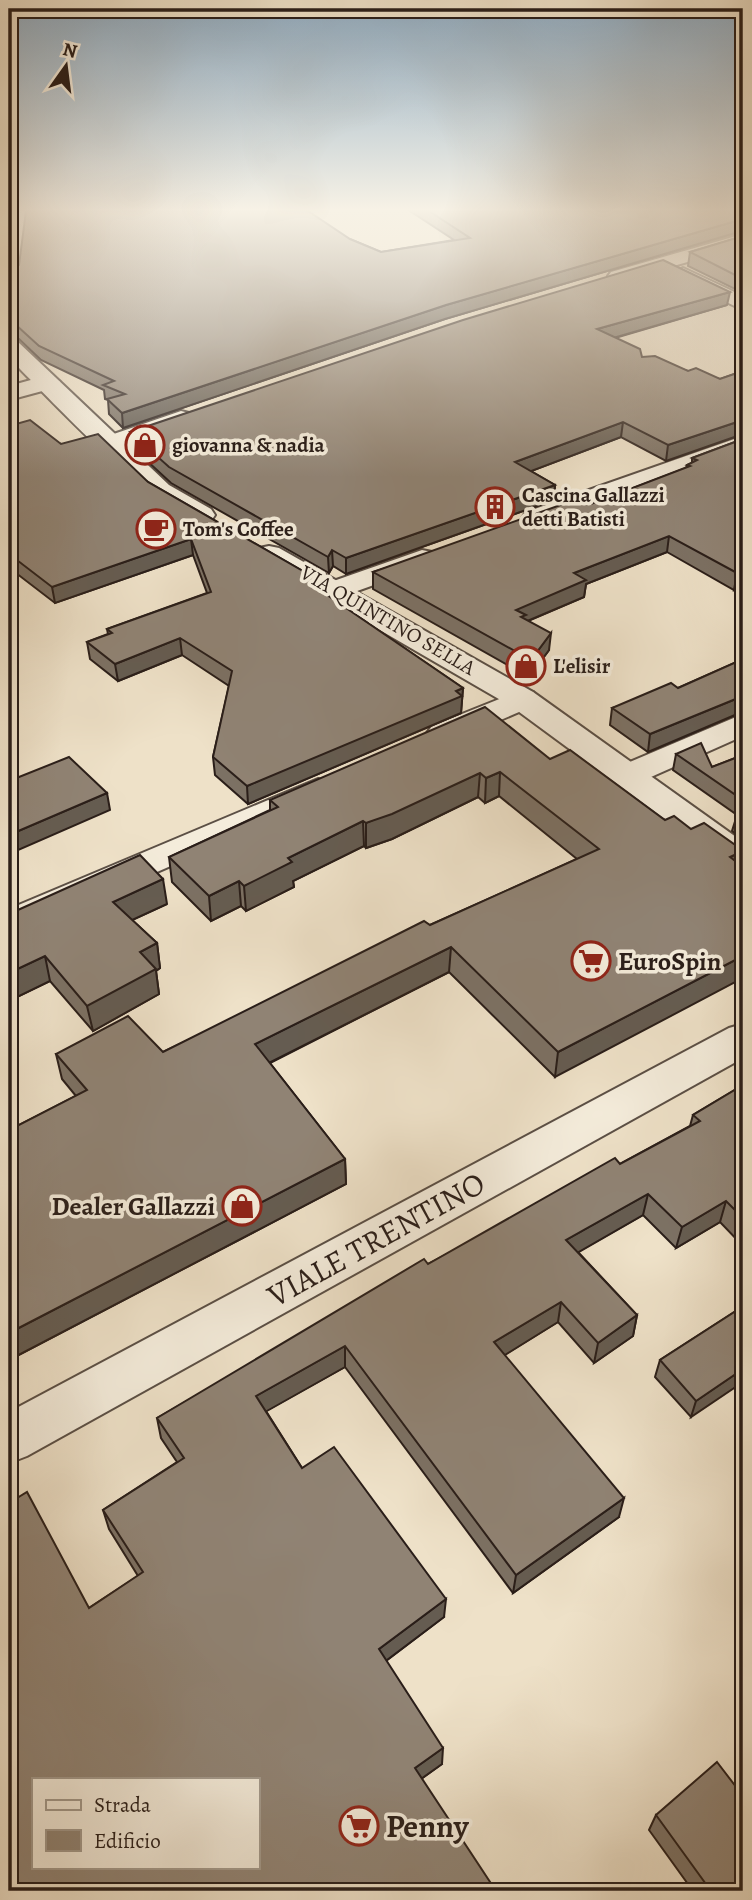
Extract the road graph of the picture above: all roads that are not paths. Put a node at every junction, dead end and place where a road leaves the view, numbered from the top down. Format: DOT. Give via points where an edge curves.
graph roads {
  1 [pos="9,346"];
  2 [pos="49,382"];
  3 [pos="9,393"];
  4 [pos="198,413"];
  5 [pos="111,443"];
  6 [pos="743,443"];
  7 [pos="509,527"];
  8 [pos="444,551"];
  9 [pos="335,590"];
  10 [pos="522,699"];
  11 [pos="743,724"];
  12 [pos="418,745"];
  13 [pos="630,774"];
  14 [pos="341,778"];
  15 [pos="743,859"];
  16 [pos="9,924"];
  17 [pos="743,1039"];
  18 [pos="9,1439"];
  1 -- 2 [label="street, VIA QUINTINO SELLA"];
  2 -- 3 [label="street"];
  2 -- 5 [label="street, VIA QUINTINO SELLA"];
  4 -- 5 [label="street"];
  5 -- 9 [label="street, VIA QUINTINO SELLA" via="160,489"];
  6 -- 7 [label="street"];
  8 -- 9 [label="street"];
  9 -- 10 [label="street, VIA QUINTINO SELLA"];
  10 -- 12 [label="street"];
  10 -- 13 [label="street, VIA QUINTINO SELLA"];
  11 -- 13 [label="street"];
  13 -- 15 [label="street, VIA QUINTINO SELLA"];
  14 -- 16 [label="street"];
  17 -- 18 [label="street, VIALE TRENTINO"];
}
